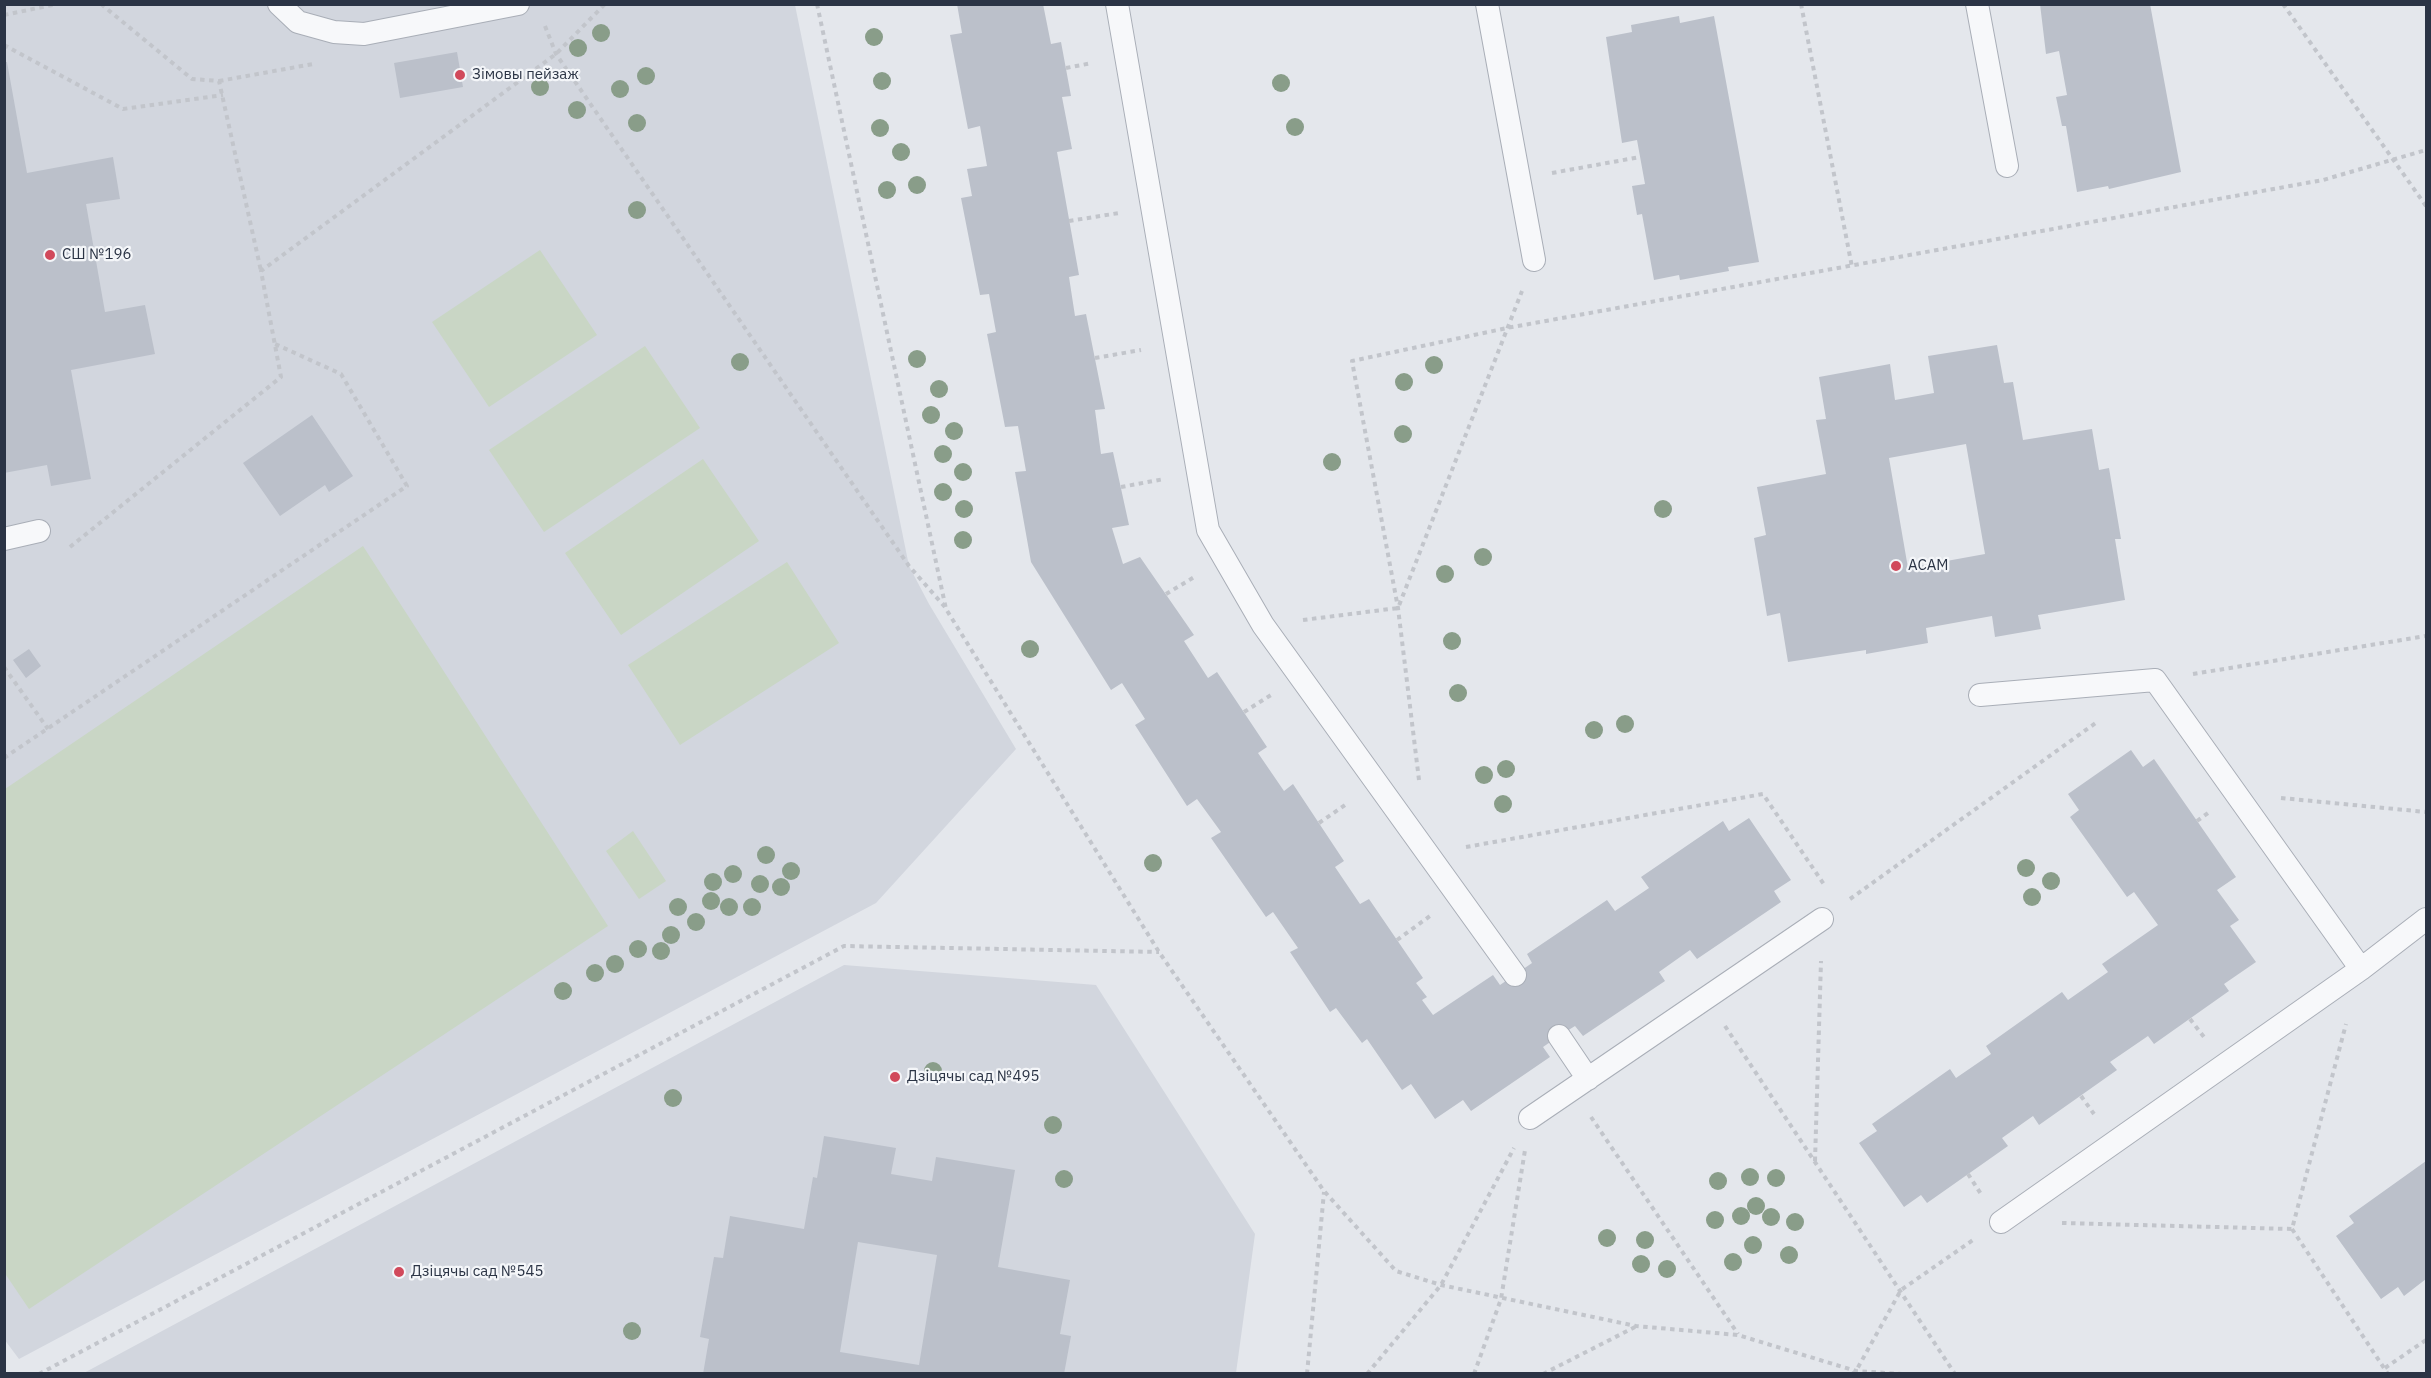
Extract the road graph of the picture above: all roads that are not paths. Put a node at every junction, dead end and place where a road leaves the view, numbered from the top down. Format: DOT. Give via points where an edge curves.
graph roads {
  1 [pos="279,4"];
  2 [pos="518,4"];
  3 [pos="1117,4"];
  4 [pos="1487,4"];
  5 [pos="1977,4"];
  6 [pos="2007,166"];
  7 [pos="1534,260"];
  8 [pos="39,531"];
  9 [pos="4,538"];
  10 [pos="1980,695"];
  11 [pos="1830,913"];
  12 [pos="2427,919"];
  13 [pos="2361,969"];
  14 [pos="1515,975"];
  15 [pos="1559,1036"];
  16 [pos="1580,1084"];
  17 [pos="1530,1118"];
  18 [pos="2001,1222"];
  1 -- 2 [label="lane" via="298,22 334,32 364,34"];
  3 -- 14 [label="lane" via="1208,530 1263,625"];
  4 -- 7 [label="lane"];
  5 -- 6 [label="lane"];
  8 -- 9 [label="lane"];
  10 -- 13 [label="lane" via="2155,680"];
  11 -- 16 [label="lane"];
  12 -- 13 [label="lane"];
  13 -- 18 [label="lane"];
  15 -- 16 [label="lane"];
  16 -- 17 [label="lane"];
}
